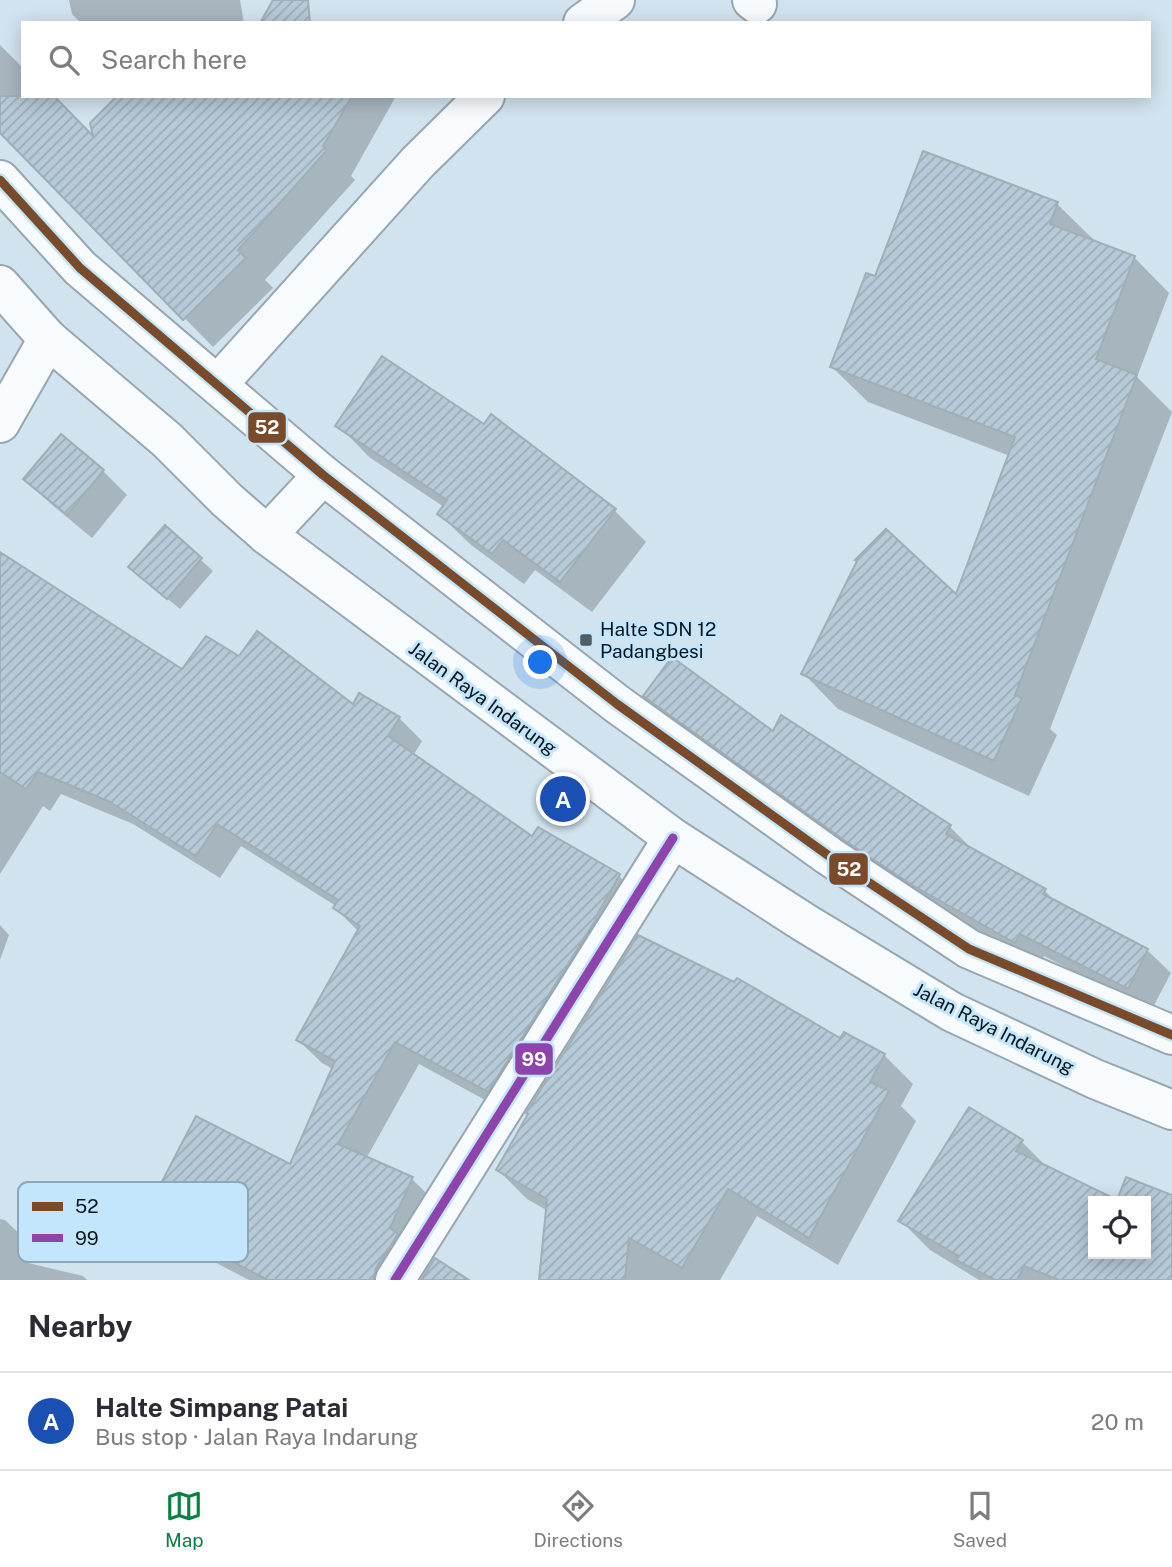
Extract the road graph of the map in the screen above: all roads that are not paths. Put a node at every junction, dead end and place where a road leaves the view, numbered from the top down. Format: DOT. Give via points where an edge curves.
graph roads {
  1 [pos="615,0"];
  2 [pos="586,21"];
  3 [pos="483,98"];
  4 [pos="0,180"];
  5 [pos="0,285"];
  6 [pos="48,338"];
  7 [pos="218,384"];
  8 [pos="0,423"];
  9 [pos="323,475"];
  10 [pos="267,535"];
  11 [pos="673,838"];
  12 [pos="1172,1035"];
  13 [pos="1172,1110"];
  14 [pos="395,1280"];
  1 -- 2 [label="main road"];
  3 -- 7 [label="main road" via="418,162"];
  4 -- 7 [label="main road" via="80,268"];
  5 -- 6 [label="main road, Jalan Raya Indarung"];
  6 -- 8 [label="main road"];
  6 -- 10 [label="main road, Jalan Raya Indarung" via="167,440"];
  7 -- 9 [label="main road"];
  9 -- 10 [label="main road"];
  9 -- 12 [label="main road" via="617,704 839,863 970,949"];
  10 -- 11 [label="main road, Jalan Raya Indarung"];
  11 -- 13 [label="main road, Jalan Raya Indarung" via="952,1012"];
  11 -- 14 [label="main road"];
}
